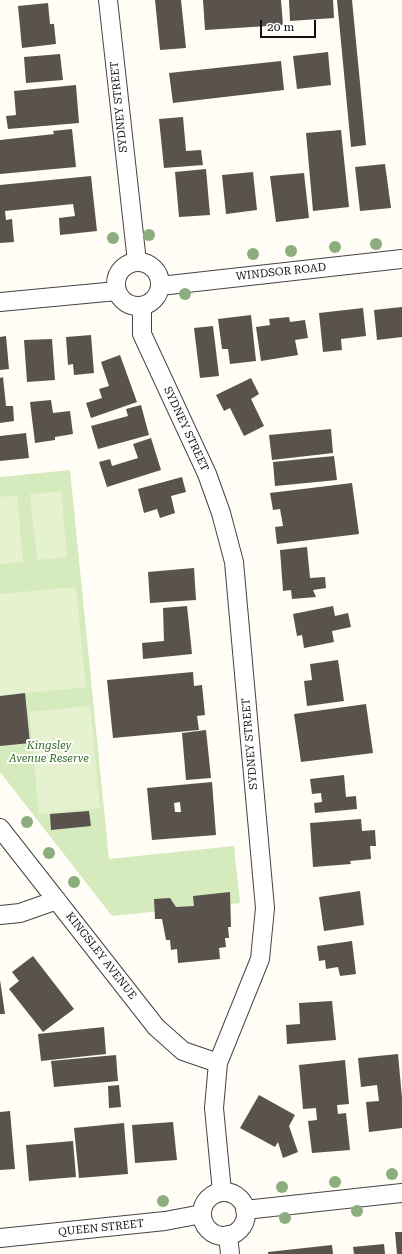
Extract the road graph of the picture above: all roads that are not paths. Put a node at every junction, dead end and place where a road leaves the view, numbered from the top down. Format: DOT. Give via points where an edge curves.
graph roads {
  1 [pos="108,0"];
  2 [pos="402,259"];
  3 [pos="137,262"];
  4 [pos="160,286"];
  5 [pos="117,291"];
  6 [pos="0,302"];
  7 [pos="142,306"];
  8 [pos="0,828"];
  9 [pos="57,900"];
  10 [pos="0,914"];
  11 [pos="218,1063"];
  12 [pos="222,1192"];
  13 [pos="402,1193"];
  14 [pos="245,1210"];
  15 [pos="202,1214"];
  16 [pos="228,1235"];
  17 [pos="0,1238"];
  18 [pos="230,1254"];
  1 -- 3 [label="street, SYDNEY STREET"];
  2 -- 4 [label="street, WINDSOR ROAD"];
  3 -- 4 [label="street" via="151,266 160,278"];
  3 -- 5 [label="street" via="130,263 120,271 116,284"];
  4 -- 7 [label="street" via="155,298"];
  5 -- 6 [label="street"];
  5 -- 7 [label="street" via="124,301"];
  7 -- 11 [label="street, SYDNEY STREET" via="142,334 207,474 234,562 265,908 260,959"];
  8 -- 9 [label="street, KINGSLEY AVENUE"];
  9 -- 10 [label="street" via="20,912"];
  9 -- 11 [label="street, KINGSLEY AVENUE" via="156,1027 183,1051"];
  11 -- 12 [label="street, SYDNEY STREET" via="214,1108"];
  12 -- 14 [label="street" via="237,1196"];
  12 -- 15 [label="street" via="208,1198"];
  13 -- 14 [label="street"];
  14 -- 16 [label="street" via="244,1222 240,1228"];
  15 -- 16 [label="street" via="207,1228 220,1235"];
  15 -- 17 [label="street, QUEEN STREET" via="165,1221"];
  16 -- 18 [label="street"];
}
